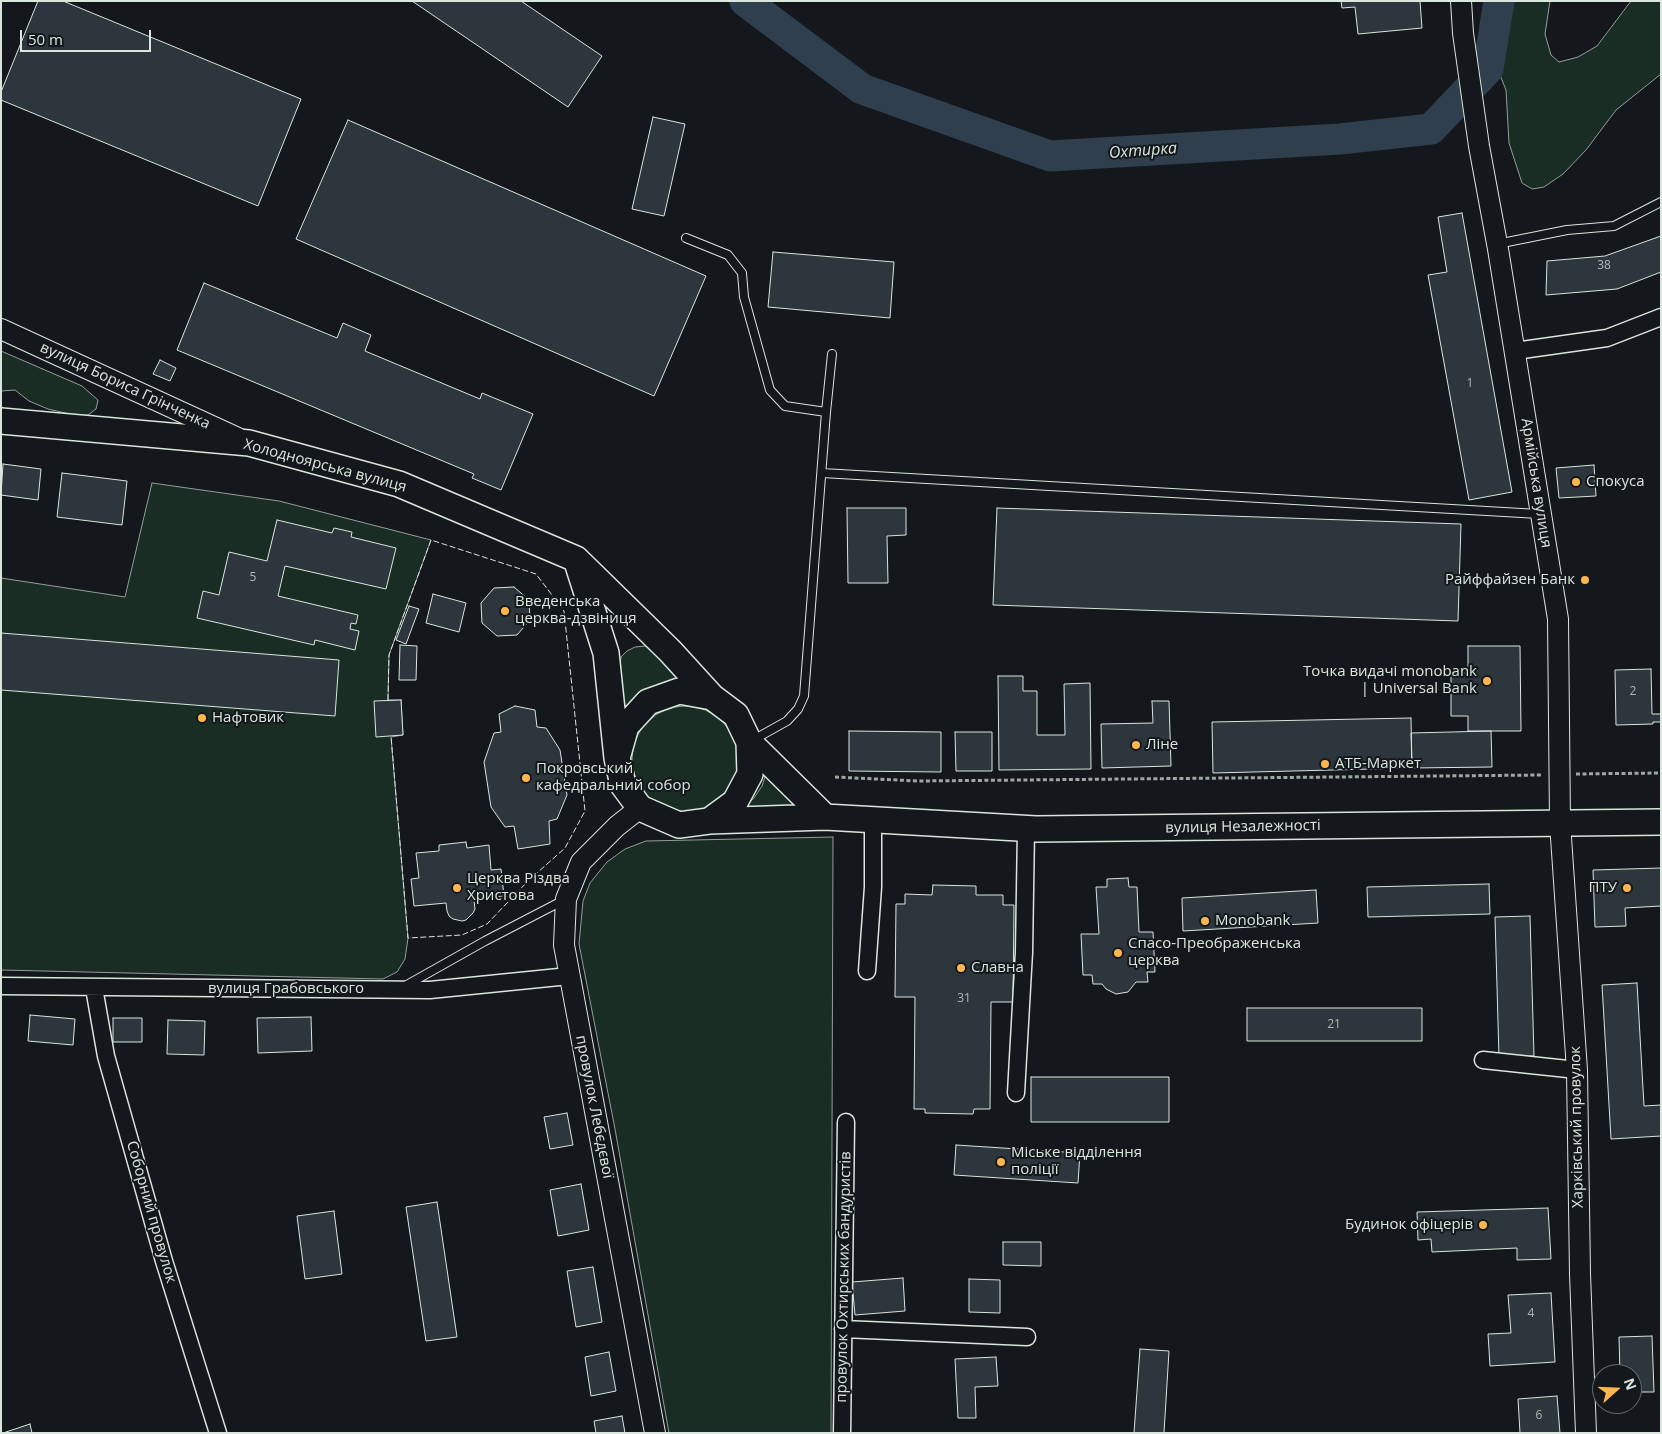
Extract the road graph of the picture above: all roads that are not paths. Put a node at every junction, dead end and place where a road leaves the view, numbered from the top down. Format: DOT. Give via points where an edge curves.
graph roads {
  1 [pos="1461,1"];
  2 [pos="1661,202"];
  3 [pos="686,238"];
  4 [pos="1497,244"];
  5 [pos="1661,317"];
  6 [pos="1,329"];
  7 [pos="1515,351"];
  8 [pos="832,354"];
  9 [pos="826,412"];
  10 [pos="1,422"];
  11 [pos="249,443"];
  12 [pos="822,473"];
  13 [pos="1541,514"];
  14 [pos="576,559"];
  15 [pos="712,697"];
  16 [pos="750,742"];
  17 [pos="617,758"];
  18 [pos="640,808"];
  19 [pos="825,817"];
  20 [pos="873,820"];
  21 [pos="709,821"];
  22 [pos="1661,822"];
  23 [pos="1560,823"];
  24 [pos="1026,829"];
  25 [pos="566,899"];
  26 [pos="866,971"];
  27 [pos="569,976"];
  28 [pos="1,986"];
  29 [pos="94,988"];
  30 [pos="399,990"];
  31 [pos="1483,1060"];
  32 [pos="1576,1070"];
  33 [pos="1016,1093"];
  34 [pos="846,1122"];
  35 [pos="844,1329"];
  36 [pos="1027,1337"];
  37 [pos="218,1433"];
  38 [pos="655,1433"];
  39 [pos="842,1433"];
  40 [pos="1586,1433"];
  1 -- 4 [label="street, Армійська вулиця" via="1479,146"];
  2 -- 4 [label="lane" via="1614,226 1567,230"];
  3 -- 9 [label="lane" via="728,255 742,273 744,297 770,390 785,406"];
  4 -- 7 [label="street, Армійська вулиця"];
  5 -- 7 [label="street" via="1607,338"];
  6 -- 11 [label="street, вулиця Бориса Грінченка"];
  7 -- 13 [label="street, Армійська вулиця"];
  8 -- 9 [label="lane"];
  9 -- 12 [label="lane"];
  10 -- 11 [label="main road, Холодноярська вулиця"];
  11 -- 14 [label="main road, Холодноярська вулиця" via="399,484"];
  12 -- 13 [label="lane"];
  12 -- 16 [label="lane" via="804,696 787,721"];
  13 -- 23 [label="street, Армійська вулиця" via="1558,618"];
  14 -- 15 [label="main road" via="670,650"];
  14 -- 17 [label="main road" via="606,653"];
  15 -- 16 [label="main road" via="736,715"];
  15 -- 17 [label="main road" via="680,691 648,702 626,726"];
  16 -- 19 [label="main road"];
  16 -- 21 [label="main road" via="750,774 735,802"];
  17 -- 18 [label="main road" via="623,785"];
  18 -- 21 [label="main road" via="679,825"];
  18 -- 25 [label="street, провулок Лебєдєвої" via="581,862"];
  19 -- 20 [label="main road, вулиця Незалежності"];
  19 -- 21 [label="main road, вулиця Незалежності"];
  20 -- 24 [label="main road, вулиця Незалежності"];
  20 -- 26 [label="street"];
  22 -- 23 [label="main road, вулиця Незалежності"];
  23 -- 24 [label="main road, вулиця Незалежності"];
  23 -- 32 [label="street, Харківський провулок"];
  24 -- 33 [label="street" via="1024,952"];
  25 -- 27 [label="street, провулок Лебєдєвої" via="564,945"];
  25 -- 30 [label="lane"];
  27 -- 30 [label="street, вулиця Грабовського" via="430,990"];
  27 -- 38 [label="street, провулок Лебєдєвої"];
  28 -- 29 [label="street, вулиця Грабовського"];
  29 -- 30 [label="street, вулиця Грабовського"];
  29 -- 37 [label="street, Соборний провулок" via="106,1056 164,1262"];
  31 -- 32 [label="street"];
  32 -- 40 [label="street, Харківський провулок"];
  34 -- 35 [label="street, провулок Охтирських бандуристів"];
  35 -- 36 [label="street"];
  35 -- 39 [label="street, провулок Охтирських бандуристів"];
}
